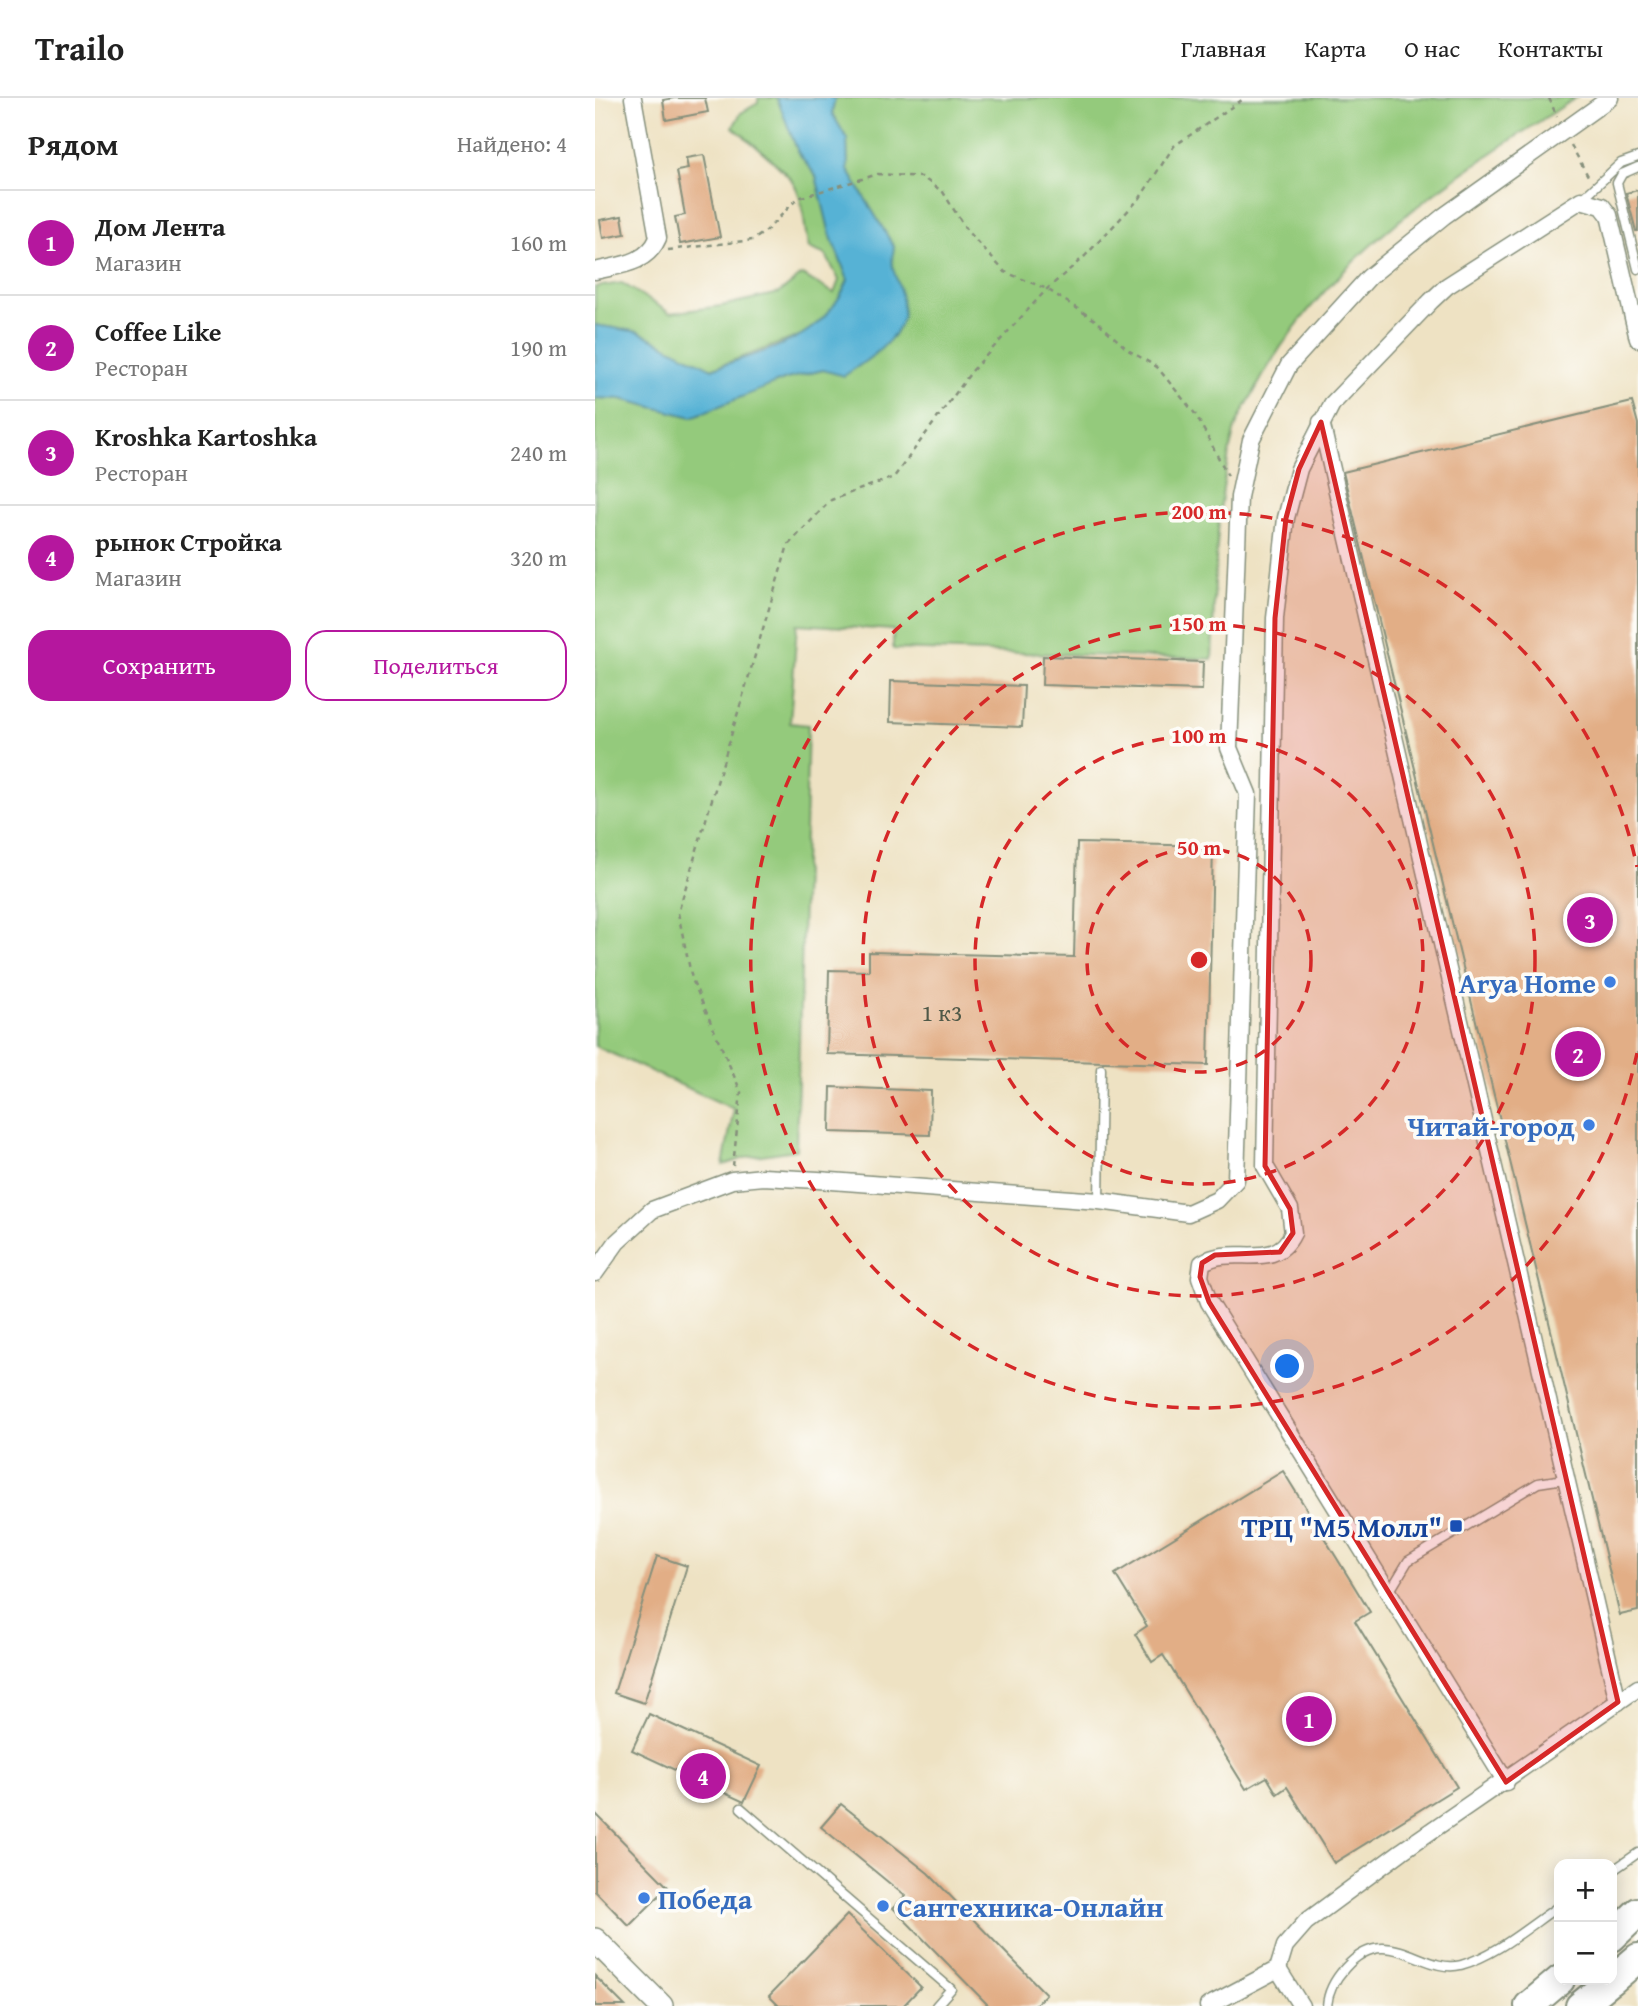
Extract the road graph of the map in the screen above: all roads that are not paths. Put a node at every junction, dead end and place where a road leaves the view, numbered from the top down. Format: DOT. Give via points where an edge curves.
graph roads {
  1 [pos="633,98"];
  2 [pos="1610,98"];
  3 [pos="1638,157"];
  4 [pos="1638,167"];
  5 [pos="1581,200"];
  6 [pos="595,271"];
  7 [pos="1630,271"];
  8 [pos="1638,291"];
  9 [pos="1638,339"];
  10 [pos="1321,422"];
  11 [pos="1101,1069"];
  12 [pos="1099,1201"];
  13 [pos="595,1273"];
  14 [pos="1564,1479"];
  15 [pos="1390,1591"];
  16 [pos="1636,1692"];
  17 [pos="1618,1702"];
  18 [pos="1506,1782"];
  19 [pos="741,1808"];
  20 [pos="1638,1853"];
  21 [pos="1617,1868"];
  22 [pos="1554,1909"];
  23 [pos="595,1940"];
  24 [pos="1638,1958"];
  25 [pos="1278,1969"];
  26 [pos="1617,1976"];
  27 [pos="1554,1985"];
  28 [pos="1606,1985"];
  29 [pos="661,2006"];
  30 [pos="936,2006"];
  31 [pos="1208,2006"];
  32 [pos="1301,2006"];
  33 [pos="1327,2006"];
  34 [pos="1529,2006"];
  35 [pos="1580,2006"];
  1 -- 6 [label="street" via="658,226 654,247 636,261"];
  2 -- 12 [label="street" via="1444,216 1369,277 1289,365 1251,440 1239,497 1229,748 1248,793 1236,1180 1217,1200 1188,1213"];
  3 -- 5 [label="lane" via="1622,163"];
  4 -- 7 [label="lane" via="1622,174 1617,183"];
  5 -- 7 [label="street" via="1602,206 1609,215"];
  5 -- 10 [label="street" via="1447,286 1356,376"];
  7 -- 8 [label="street"];
  7 -- 9 [label="street"];
  10 -- 14 [label="street"];
  10 -- 15 [label="street" via="1299,469 1286,518 1275,618 1265,1166 1290,1209 1293,1233 1280,1252 1215,1255 1202,1262 1200,1277 1209,1302"];
  11 -- 12 [label="lane"];
  12 -- 13 [label="street" via="818,1180 732,1180 652,1210 617,1242"];
  14 -- 15 [label="lane" via="1538,1483 1408,1561"];
  14 -- 17 [label="street"];
  15 -- 18 [label="street"];
  16 -- 17 [label="street"];
  17 -- 18 [label="street"];
  18 -- 25 [label="street" via="1306,1922 1285,1946"];
  19 -- 30 [label="lane" via="951,1989"];
  20 -- 21 [label="lane"];
  22 -- 33 [label="lane" via="1488,1954 1460,1965 1444,1966 1396,1948 1364,1954 1352,1960 1333,1984"];
  23 -- 29 [label="street"];
  24 -- 26 [label="highway"];
  25 -- 31 [label="street"];
  25 -- 32 [label="street"];
  27 -- 34 [label="highway"];
  28 -- 35 [label="highway"];
}
